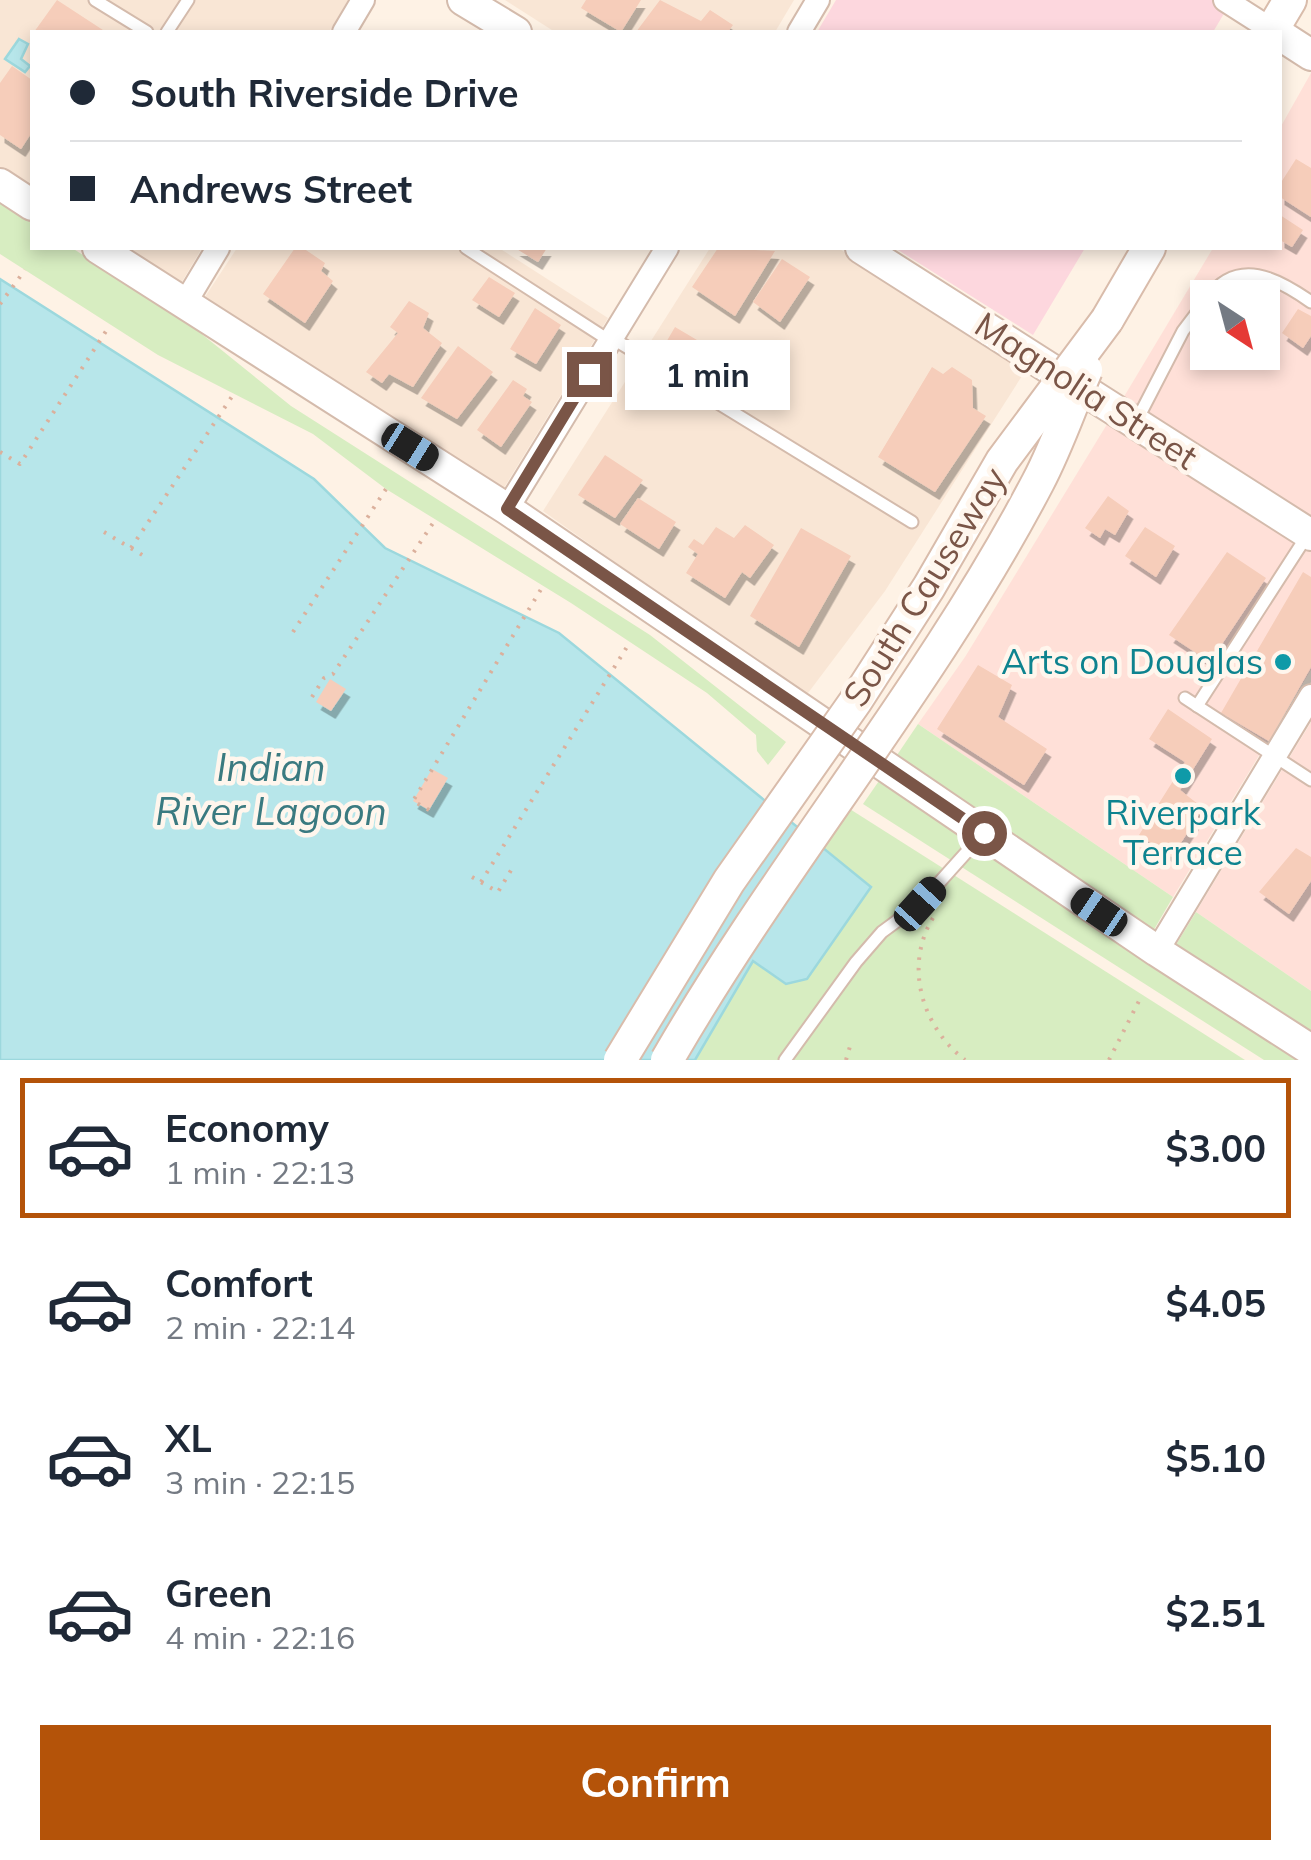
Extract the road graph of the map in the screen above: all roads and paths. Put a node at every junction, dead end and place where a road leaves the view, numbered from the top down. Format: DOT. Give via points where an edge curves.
graph roads {
  1 [pos="95,0"];
  2 [pos="188,0"];
  3 [pos="363,0"];
  4 [pos="462,0"];
  5 [pos="818,0"];
  6 [pos="1224,0"];
  7 [pos="1290,0"];
  8 [pos="145,30"];
  9 [pos="167,30"];
  10 [pos="345,30"];
  11 [pos="513,30"];
  12 [pos="799,30"];
  13 [pos="1272,30"];
  14 [pos="1276,30"];
  15 [pos="1282,36"];
  16 [pos="1311,54"];
  17 [pos="0,184"];
  18 [pos="30,204"];
  19 [pos="101,250"];
  20 [pos="217,250"];
  21 [pos="469,250"];
  22 [pos="666,250"];
  23 [pos="864,250"];
  24 [pos="1148,250"];
  25 [pos="25,270"];
  26 [pos="1229,280"];
  27 [pos="1273,280"];
  28 [pos="1280,283"];
  29 [pos="1311,302"];
  30 [pos="185,303"];
  31 [pos="0,304"];
  32 [pos="1108,320"];
  33 [pos="1190,322"];
  34 [pos="110,325"];
  35 [pos="611,339"];
  36 [pos="235,392"];
  37 [pos="1135,423"];
  38 [pos="0,452"];
  39 [pos="386,489"];
  40 [pos="507,509"];
  41 [pos="435,520"];
  42 [pos="912,522"];
  43 [pos="104,532"];
  44 [pos="1310,534"];
  45 [pos="131,548"];
  46 [pos="149,559"];
  47 [pos="544,586"];
  48 [pos="293,632"];
  49 [pos="630,642"];
  50 [pos="1311,696"];
  51 [pos="312,697"];
  52 [pos="1185,698"];
  53 [pos="1197,706"];
  54 [pos="1273,758"];
  55 [pos="1311,780"];
  56 [pos="429,810"];
  57 [pos="984,833"];
  58 [pos="514,867"];
  59 [pos="472,877"];
  60 [pos="481,882"];
  61 [pos="936,914"];
  62 [pos="1157,951"];
  63 [pos="1142,995"];
  64 [pos="851,1043"];
  65 [pos="1311,1050"];
  66 [pos="620,1060"];
  67 [pos="667,1060"];
  68 [pos="785,1060"];
  69 [pos="846,1060"];
  70 [pos="966,1060"];
  71 [pos="1109,1060"];
  1 -- 8 [label="lane"];
  2 -- 9 [label="lane"];
  3 -- 10 [label="street"];
  4 -- 11 [label="street"];
  5 -- 12 [label="street"];
  6 -- 13 [label="street"];
  7 -- 14 [label="main road"];
  15 -- 16 [label="street"];
  17 -- 18 [label="street"];
  19 -- 30 [label="street"];
  20 -- 30 [label="street"];
  21 -- 35 [label="lane"];
  22 -- 35 [label="street"];
  23 -- 37 [label="street, Magnolia Street"];
  24 -- 32 [label="main road, South Causeway"];
  25 -- 31 [label="path"];
  26 -- 27 [label="lane" via="1254,273"];
  28 -- 29 [label="lane"];
  30 -- 40 [label="street"];
  32 -- 66 [label="main road, South Causeway, bridge" via="1002,461 908,620 729,882"];
  32 -- 67 [label="main road, South Causeway, bridge" via="1038,481 974,591"];
  33 -- 37 [label="lane"];
  34 -- 38 [label="path" via="20,464"];
  35 -- 40 [label="street"];
  35 -- 42 [label="lane"];
  36 -- 45 [label="path"];
  37 -- 44 [label="street, Magnolia Street"];
  39 -- 48 [label="path"];
  40 -- 57 [label="street"];
  41 -- 51 [label="path"];
  43 -- 45 [label="path"];
  44 -- 53 [label="lane"];
  45 -- 46 [label="path"];
  47 -- 56 [label="path" via="413,800"];
  49 -- 60 [label="path"];
  50 -- 54 [label="street"];
  52 -- 53 [label="lane"];
  53 -- 54 [label="lane"];
  54 -- 55 [label="lane"];
  54 -- 62 [label="street"];
  57 -- 62 [label="street"];
  57 -- 68 [label="lane" via="920,904 882,932"];
  58 -- 60 [label="path" via="498,892"];
  59 -- 60 [label="path"];
  61 -- 70 [label="path" via="918,963 922,994 944,1044"];
  62 -- 65 [label="street"];
  63 -- 71 [label="path"];
  64 -- 69 [label="path"];
}
